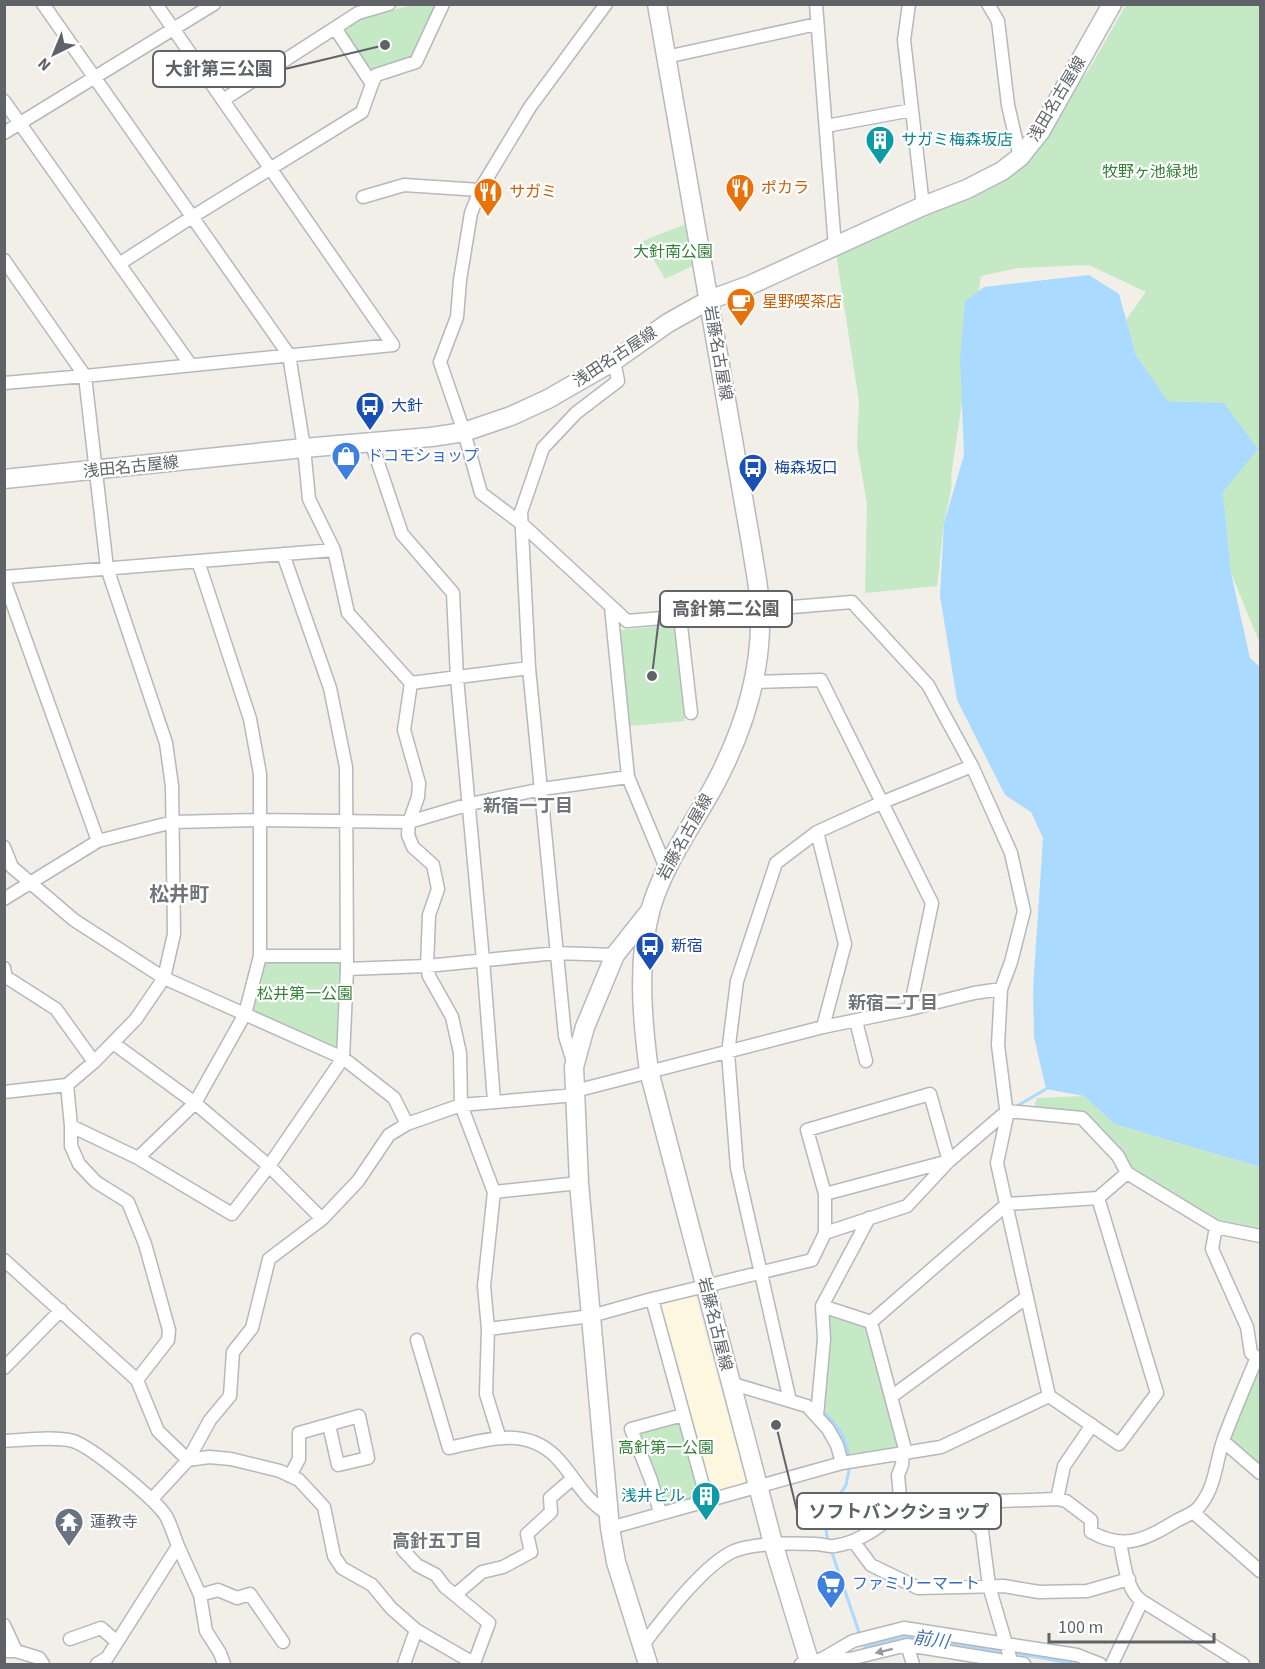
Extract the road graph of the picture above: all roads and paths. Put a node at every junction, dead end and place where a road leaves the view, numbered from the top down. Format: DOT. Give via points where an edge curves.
graph roads {
  1 [pos="43,4"];
  2 [pos="156,4"];
  3 [pos="214,4"];
  4 [pos="389,4"];
  5 [pos="443,4"];
  6 [pos="606,4"];
  7 [pos="657,4"];
  8 [pos="816,4"];
  9 [pos="909,4"];
  10 [pos="988,4"];
  11 [pos="1112,4"];
  12 [pos="818,24"];
  13 [pos="335,28"];
  14 [pos="174,29"];
  15 [pos="666,57"];
  16 [pos="94,78"];
  17 [pos="372,84"];
  18 [pos="223,100"];
  19 [pos="4,101"];
  20 [pos="912,110"];
  21 [pos="20,124"];
  22 [pos="826,126"];
  23 [pos="4,133"];
  24 [pos="1020,157"];
  25 [pos="271,169"];
  26 [pos="480,190"];
  27 [pos="363,197"];
  28 [pos="923,206"];
  29 [pos="192,217"];
  30 [pos="835,247"];
  31 [pos="4,260"];
  32 [pos="119,264"];
  33 [pos="709,300"];
  34 [pos="289,355"];
  35 [pos="614,361"];
  36 [pos="190,364"];
  37 [pos="85,376"];
  38 [pos="4,382"];
  39 [pos="464,432"];
  40 [pos="371,442"];
  41 [pos="303,448"];
  42 [pos="96,471"];
  43 [pos="4,479"];
  44 [pos="522,524"];
  45 [pos="334,550"];
  46 [pos="283,554"];
  47 [pos="198,561"];
  48 [pos="107,568"];
  49 [pos="4,578"];
  50 [pos="611,607"];
  51 [pos="760,610"];
  52 [pos="680,617"];
  53 [pos="529,668"];
  54 [pos="457,678"];
  55 [pos="755,682"];
  56 [pos="411,683"];
  57 [pos="691,713"];
  58 [pos="972,766"];
  59 [pos="628,777"];
  60 [pos="542,789"];
  61 [pos="883,802"];
  62 [pos="470,804"];
  63 [pos="261,820"];
  64 [pos="345,821"];
  65 [pos="173,822"];
  66 [pos="409,822"];
  67 [pos="818,832"];
  68 [pos="98,841"];
  69 [pos="4,847"];
  70 [pos="666,868"];
  71 [pos="30,882"];
  72 [pos="4,899"];
  73 [pos="651,910"];
  74 [pos="556,953"];
  75 [pos="615,955"];
  76 [pos="260,956"];
  77 [pos="346,956"];
  78 [pos="483,960"];
  79 [pos="427,966"];
  80 [pos="347,969"];
  81 [pos="5,974"];
  82 [pos="164,978"];
  83 [pos="1001,989"];
  84 [pos="910,1009"];
  85 [pos="245,1014"];
  86 [pos="856,1021"];
  87 [pos="824,1027"];
  88 [pos="113,1043"];
  89 [pos="728,1053"];
  90 [pos="343,1058"];
  91 [pos="866,1061"];
  92 [pos="94,1062"];
  93 [pos="574,1067"];
  94 [pos="649,1071"];
  95 [pos="67,1085"];
  96 [pos="4,1092"];
  97 [pos="575,1093"];
  98 [pos="494,1101"];
  99 [pos="195,1103"];
  100 [pos="461,1105"];
  101 [pos="1007,1111"];
  102 [pos="407,1124"];
  103 [pos="71,1126"];
  104 [pos="138,1158"];
  105 [pos="948,1161"];
  106 [pos="269,1166"];
  107 [pos="1127,1173"];
  108 [pos="579,1183"];
  109 [pos="494,1192"];
  110 [pos="825,1194"];
  111 [pos="1098,1198"];
  112 [pos="1006,1204"];
  113 [pos="870,1218"];
  114 [pos="322,1219"];
  115 [pos="1216,1227"];
  116 [pos="825,1233"];
  117 [pos="1260,1236"];
  118 [pos="4,1260"];
  119 [pos="761,1273"];
  120 [pos="706,1286"];
  121 [pos="1027,1297"];
  122 [pos="652,1299"];
  123 [pos="822,1306"];
  124 [pos="61,1310"];
  125 [pos="591,1316"];
  126 [pos="871,1322"];
  127 [pos="488,1329"];
  128 [pos="417,1340"];
  129 [pos="1259,1359"];
  130 [pos="4,1368"];
  131 [pos="137,1380"];
  132 [pos="730,1383"];
  133 [pos="1049,1396"];
  134 [pos="891,1397"];
  135 [pos="790,1401"];
  136 [pos="683,1415"];
  137 [pos="817,1416"];
  138 [pos="329,1425"];
  139 [pos="1092,1425"];
  140 [pos="500,1437"];
  141 [pos="4,1441"];
  142 [pos="1223,1441"];
  143 [pos="904,1453"];
  144 [pos="188,1460"];
  145 [pos="848,1463"];
  146 [pos="1260,1473"];
  147 [pos="290,1476"];
  148 [pos="572,1479"];
  149 [pos="759,1486"];
  150 [pos="152,1499"];
  151 [pos="1057,1499"];
  152 [pos="707,1500"];
  153 [pos="1194,1512"];
  154 [pos="660,1513"];
  155 [pos="896,1513"];
  156 [pos="609,1521"];
  157 [pos="974,1523"];
  158 [pos="853,1541"];
  159 [pos="1120,1542"];
  160 [pos="773,1543"];
  161 [pos="178,1546"];
  162 [pos="403,1550"];
  163 [pos="1260,1571"];
  164 [pos="1129,1579"];
  165 [pos="989,1586"];
  166 [pos="200,1595"];
  167 [pos="455,1595"];
  168 [pos="1142,1601"];
  169 [pos="4,1625"];
  170 [pos="416,1630"];
  171 [pos="70,1639"];
  172 [pos="283,1641"];
  173 [pos="117,1642"];
  174 [pos="642,1646"];
  175 [pos="907,1646"];
  176 [pos="1006,1646"];
  177 [pos="10,1651"];
  178 [pos="106,1662"];
  179 [pos="810,1663"];
  180 [pos="1015,1663"];
  181 [pos="475,1664"];
  182 [pos="43,1665"];
  183 [pos="224,1665"];
  184 [pos="404,1665"];
  185 [pos="648,1665"];
  186 [pos="913,1665"];
  187 [pos="1100,1665"];
  188 [pos="1112,1665"];
  189 [pos="1243,1665"];
  1 -- 16 [label="street"];
  2 -- 14 [label="street"];
  3 -- 14 [label="street"];
  4 -- 13 [label="street" via="358,13"];
  5 -- 17 [label="street" via="416,62 376,75"];
  6 -- 26 [label="street" via="530,107"];
  7 -- 15 [label="main road, 岩藤名古屋線"];
  8 -- 12 [label="street"];
  9 -- 20 [label="street" via="904,40"];
  10 -- 24 [label="street" via="998,21 1008,105"];
  11 -- 24 [label="main road, 浅田名古屋線" via="1040,132"];
  12 -- 15 [label="street"];
  12 -- 22 [label="street"];
  13 -- 17 [label="street"];
  13 -- 18 [label="street"];
  14 -- 16 [label="street"];
  14 -- 18 [label="street"];
  15 -- 33 [label="main road, 岩藤名古屋線"];
  16 -- 21 [label="street"];
  16 -- 29 [label="street"];
  17 -- 25 [label="street" via="362,112"];
  18 -- 25 [label="street"];
  19 -- 21 [label="street"];
  20 -- 22 [label="street"];
  20 -- 28 [label="street"];
  21 -- 23 [label="street"];
  21 -- 32 [label="street"];
  22 -- 30 [label="street"];
  24 -- 28 [label="main road, 浅田名古屋線" via="967,189"];
  25 -- 29 [label="street"];
  25 -- 34 [label="street" via="393,345"];
  26 -- 27 [label="street" via="404,185"];
  26 -- 39 [label="street" via="471,213 457,317 441,362"];
  28 -- 30 [label="main road, 浅田名古屋線"];
  29 -- 32 [label="street"];
  29 -- 34 [label="street"];
  30 -- 33 [label="main road, 浅田名古屋線"];
  31 -- 37 [label="street"];
  32 -- 36 [label="street"];
  33 -- 35 [label="main road, 浅田名古屋線"];
  33 -- 51 [label="main road, 岩藤名古屋線"];
  34 -- 36 [label="street"];
  34 -- 41 [label="street"];
  35 -- 39 [label="main road, 浅田名古屋線" via="548,399"];
  35 -- 44 [label="street" via="618,381 576,413 543,448 521,512"];
  36 -- 37 [label="street"];
  37 -- 38 [label="street"];
  37 -- 42 [label="street"];
  39 -- 40 [label="main road, 浅田名古屋線"];
  39 -- 44 [label="street" via="481,493"];
  40 -- 41 [label="main road, 浅田名古屋線"];
  40 -- 54 [label="street" via="402,534 453,593"];
  41 -- 42 [label="main road, 浅田名古屋線"];
  41 -- 45 [label="street" via="309,500"];
  42 -- 43 [label="main road, 浅田名古屋線"];
  42 -- 48 [label="street"];
  44 -- 50 [label="street"];
  44 -- 53 [label="street"];
  45 -- 46 [label="street"];
  45 -- 56 [label="street" via="348,614"];
  46 -- 47 [label="street"];
  46 -- 64 [label="street" via="330,687 346,767"];
  47 -- 48 [label="street"];
  47 -- 63 [label="street" via="250,719 260,774"];
  48 -- 49 [label="street"];
  48 -- 65 [label="street" via="166,743"];
  49 -- 68 [label="street"];
  50 -- 52 [label="street" via="627,621"];
  50 -- 59 [label="street"];
  51 -- 52 [label="street"];
  51 -- 55 [label="main road, 岩藤名古屋線"];
  51 -- 58 [label="street" via="852,602 928,685"];
  52 -- 57 [label="street"];
  53 -- 54 [label="street"];
  53 -- 60 [label="street"];
  54 -- 56 [label="street"];
  54 -- 62 [label="street"];
  55 -- 61 [label="street" via="821,680"];
  55 -- 70 [label="main road, 岩藤名古屋線" via="735,744"];
  56 -- 66 [label="street" via="405,730 419,783"];
  58 -- 61 [label="street"];
  58 -- 83 [label="street" via="1011,853 1024,910"];
  59 -- 60 [label="street"];
  59 -- 70 [label="street"];
  60 -- 62 [label="street"];
  60 -- 74 [label="street"];
  61 -- 67 [label="street"];
  61 -- 84 [label="street" via="932,903"];
  62 -- 66 [label="street"];
  62 -- 78 [label="street"];
  63 -- 64 [label="street"];
  63 -- 65 [label="street"];
  63 -- 76 [label="street"];
  64 -- 66 [label="street"];
  64 -- 77 [label="street"];
  65 -- 68 [label="street"];
  65 -- 82 [label="street" via="174,934"];
  66 -- 79 [label="street" via="408,835 413,847 433,865 438,889 429,915"];
  67 -- 87 [label="street" via="845,944"];
  67 -- 89 [label="street" via="776,863 737,981"];
  68 -- 71 [label="street"];
  69 -- 71 [label="street" via="12,867"];
  70 -- 73 [label="main road, 岩藤名古屋線"];
  71 -- 72 [label="street"];
  71 -- 82 [label="street" via="74,920"];
  73 -- 75 [label="main road"];
  73 -- 94 [label="main road, 岩藤名古屋線" via="642,989"];
  74 -- 75 [label="street"];
  74 -- 78 [label="street"];
  74 -- 93 [label="street" via="565,1036"];
  75 -- 93 [label="main road" via="585,1027"];
  76 -- 77 [label="street"];
  76 -- 85 [label="street"];
  77 -- 80 [label="street"];
  78 -- 79 [label="street"];
  78 -- 98 [label="street"];
  79 -- 80 [label="street"];
  79 -- 100 [label="street" via="452,1017 459,1053"];
  80 -- 90 [label="street"];
  81 -- 92 [label="street" via="56,1009"];
  82 -- 85 [label="street"];
  82 -- 88 [label="street" via="136,1019"];
  83 -- 84 [label="street"];
  83 -- 101 [label="street" via="998,1045"];
  84 -- 86 [label="street"];
  85 -- 90 [label="street"];
  85 -- 99 [label="street"];
  86 -- 87 [label="street"];
  86 -- 91 [label="street"];
  87 -- 89 [label="street"];
  88 -- 92 [label="street"];
  88 -- 99 [label="street"];
  89 -- 94 [label="street"];
  89 -- 119 [label="street" via="737,1168"];
  90 -- 102 [label="street" via="394,1098"];
  90 -- 106 [label="street"];
  92 -- 95 [label="street"];
  93 -- 97 [label="main road"];
  94 -- 97 [label="street"];
  94 -- 120 [label="main road, 岩藤名古屋線"];
  95 -- 96 [label="street"];
  95 -- 103 [label="street"];
  97 -- 98 [label="street"];
  97 -- 108 [label="main road"];
  98 -- 100 [label="street"];
  99 -- 104 [label="street"];
  99 -- 106 [label="street"];
  100 -- 102 [label="street"];
  100 -- 109 [label="street"];
  101 -- 105 [label="street"];
  101 -- 107 [label="street" via="1082,1118 1118,1156"];
  101 -- 112 [label="street" via="997,1163"];
  102 -- 114 [label="street" via="389,1135 358,1181"];
  103 -- 104 [label="street"];
  103 -- 131 [label="street" via="71,1146 79,1164 96,1182 128,1202 145,1244 169,1330 168,1340"];
  104 -- 106 [label="street" via="232,1214"];
  105 -- 110 [label="street"];
  105 -- 110 [label="street" via="930,1094 807,1130"];
  105 -- 113 [label="street" via="907,1206"];
  106 -- 114 [label="street"];
  107 -- 111 [label="street"];
  107 -- 115 [label="street"];
  108 -- 109 [label="street"];
  108 -- 125 [label="main road"];
  109 -- 127 [label="street" via="484,1286"];
  110 -- 116 [label="street"];
  111 -- 112 [label="street"];
  111 -- 139 [label="street" via="1157,1393 1119,1444"];
  112 -- 121 [label="street"];
  112 -- 126 [label="street"];
  113 -- 116 [label="street"];
  113 -- 123 [label="street"];
  114 -- 144 [label="street" via="269,1259 252,1328 233,1352 230,1396 210,1420"];
  115 -- 117 [label="street"];
  115 -- 129 [label="street" via="1212,1249 1247,1327 1251,1353"];
  116 -- 119 [label="street" via="812,1260"];
  118 -- 124 [label="street"];
  119 -- 120 [label="street"];
  119 -- 135 [label="street"];
  120 -- 122 [label="street"];
  120 -- 132 [label="main road, 岩藤名古屋線"];
  121 -- 133 [label="street"];
  121 -- 134 [label="street"];
  122 -- 125 [label="street"];
  122 -- 136 [label="street"];
  123 -- 126 [label="street"];
  123 -- 137 [label="street" via="824,1339"];
  124 -- 130 [label="street"];
  124 -- 131 [label="street"];
  125 -- 127 [label="street"];
  125 -- 156 [label="main road"];
  126 -- 134 [label="street"];
  127 -- 140 [label="street" via="486,1394"];
  128 -- 140 [label="street" via="449,1448"];
  129 -- 142 [label="street"];
  131 -- 144 [label="street" via="159,1431"];
  132 -- 135 [label="street"];
  132 -- 149 [label="main road, 岩藤名古屋線"];
  133 -- 139 [label="street"];
  133 -- 143 [label="street" via="940,1447"];
  134 -- 143 [label="street"];
  135 -- 137 [label="street" via="807,1406"];
  136 -- 152 [label="street"];
  136 -- 154 [label="street" via="631,1429"];
  137 -- 145 [label="street"];
  138 -- 147 [label="street" via="299,1433 299,1459"];
  139 -- 151 [label="street" via="1064,1466"];
  140 -- 148 [label="street" via="531,1442 554,1455"];
  141 -- 150 [label="street" via="74,1441"];
  142 -- 146 [label="street"];
  142 -- 153 [label="street" via="1214,1482"];
  143 -- 145 [label="street"];
  143 -- 155 [label="street" via="898,1476 902,1508"];
  144 -- 147 [label="street" via="231,1459"];
  144 -- 150 [label="street"];
  145 -- 149 [label="street"];
  147 -- 170 [label="street" via="324,1507 334,1556 342,1568 372,1585"];
  148 -- 156 [label="street"];
  148 -- 167 [label="street" via="550,1498 551,1512 527,1534 531,1552 503,1568 482,1572"];
  149 -- 152 [label="street"];
  149 -- 160 [label="main road, 岩藤名古屋線"];
  150 -- 161 [label="street" via="167,1517"];
  151 -- 157 [label="street" via="999,1501"];
  151 -- 159 [label="street" via="1066,1501 1091,1520 1091,1532"];
  152 -- 154 [label="street"];
  153 -- 159 [label="street" via="1146,1539"];
  153 -- 163 [label="street"];
  154 -- 156 [label="street"];
  155 -- 157 [label="street" via="946,1506"];
  155 -- 158 [label="street"];
  156 -- 174 [label="main road" via="616,1562"];
  157 -- 165 [label="street" via="982,1531"];
  158 -- 160 [label="street" via="833,1546"];
  158 -- 165 [label="street" via="871,1565 918,1588"];
  159 -- 164 [label="street"];
  160 -- 174 [label="street" via="735,1551 717,1562 679,1599"];
  160 -- 179 [label="main road, 岩藤名古屋線"];
  161 -- 166 [label="street"];
  161 -- 173 [label="street"];
  162 -- 167 [label="street"];
  164 -- 165 [label="street" via="1087,1591 1039,1592"];
  164 -- 168 [label="street" via="1135,1597"];
  165 -- 176 [label="street"];
  166 -- 172 [label="street" via="218,1590 237,1598 250,1594"];
  166 -- 183 [label="street" via="206,1631"];
  167 -- 181 [label="street" via="489,1623"];
  168 -- 188 [label="street"];
  168 -- 189 [label="street"];
  169 -- 177 [label="street"];
  170 -- 181 [label="street"];
  170 -- 184 [label="street"];
  171 -- 173 [label="street" via="101,1628"];
  173 -- 178 [label="street"];
  174 -- 185 [label="main road"];
  175 -- 179 [label="street, one-way"];
  175 -- 180 [label="street"];
  175 -- 186 [label="street"];
  176 -- 179 [label="street" via="904,1628 859,1640"];
  176 -- 180 [label="street"];
  176 -- 187 [label="street" via="1077,1655"];
  177 -- 182 [label="street" via="39,1658"];
}
